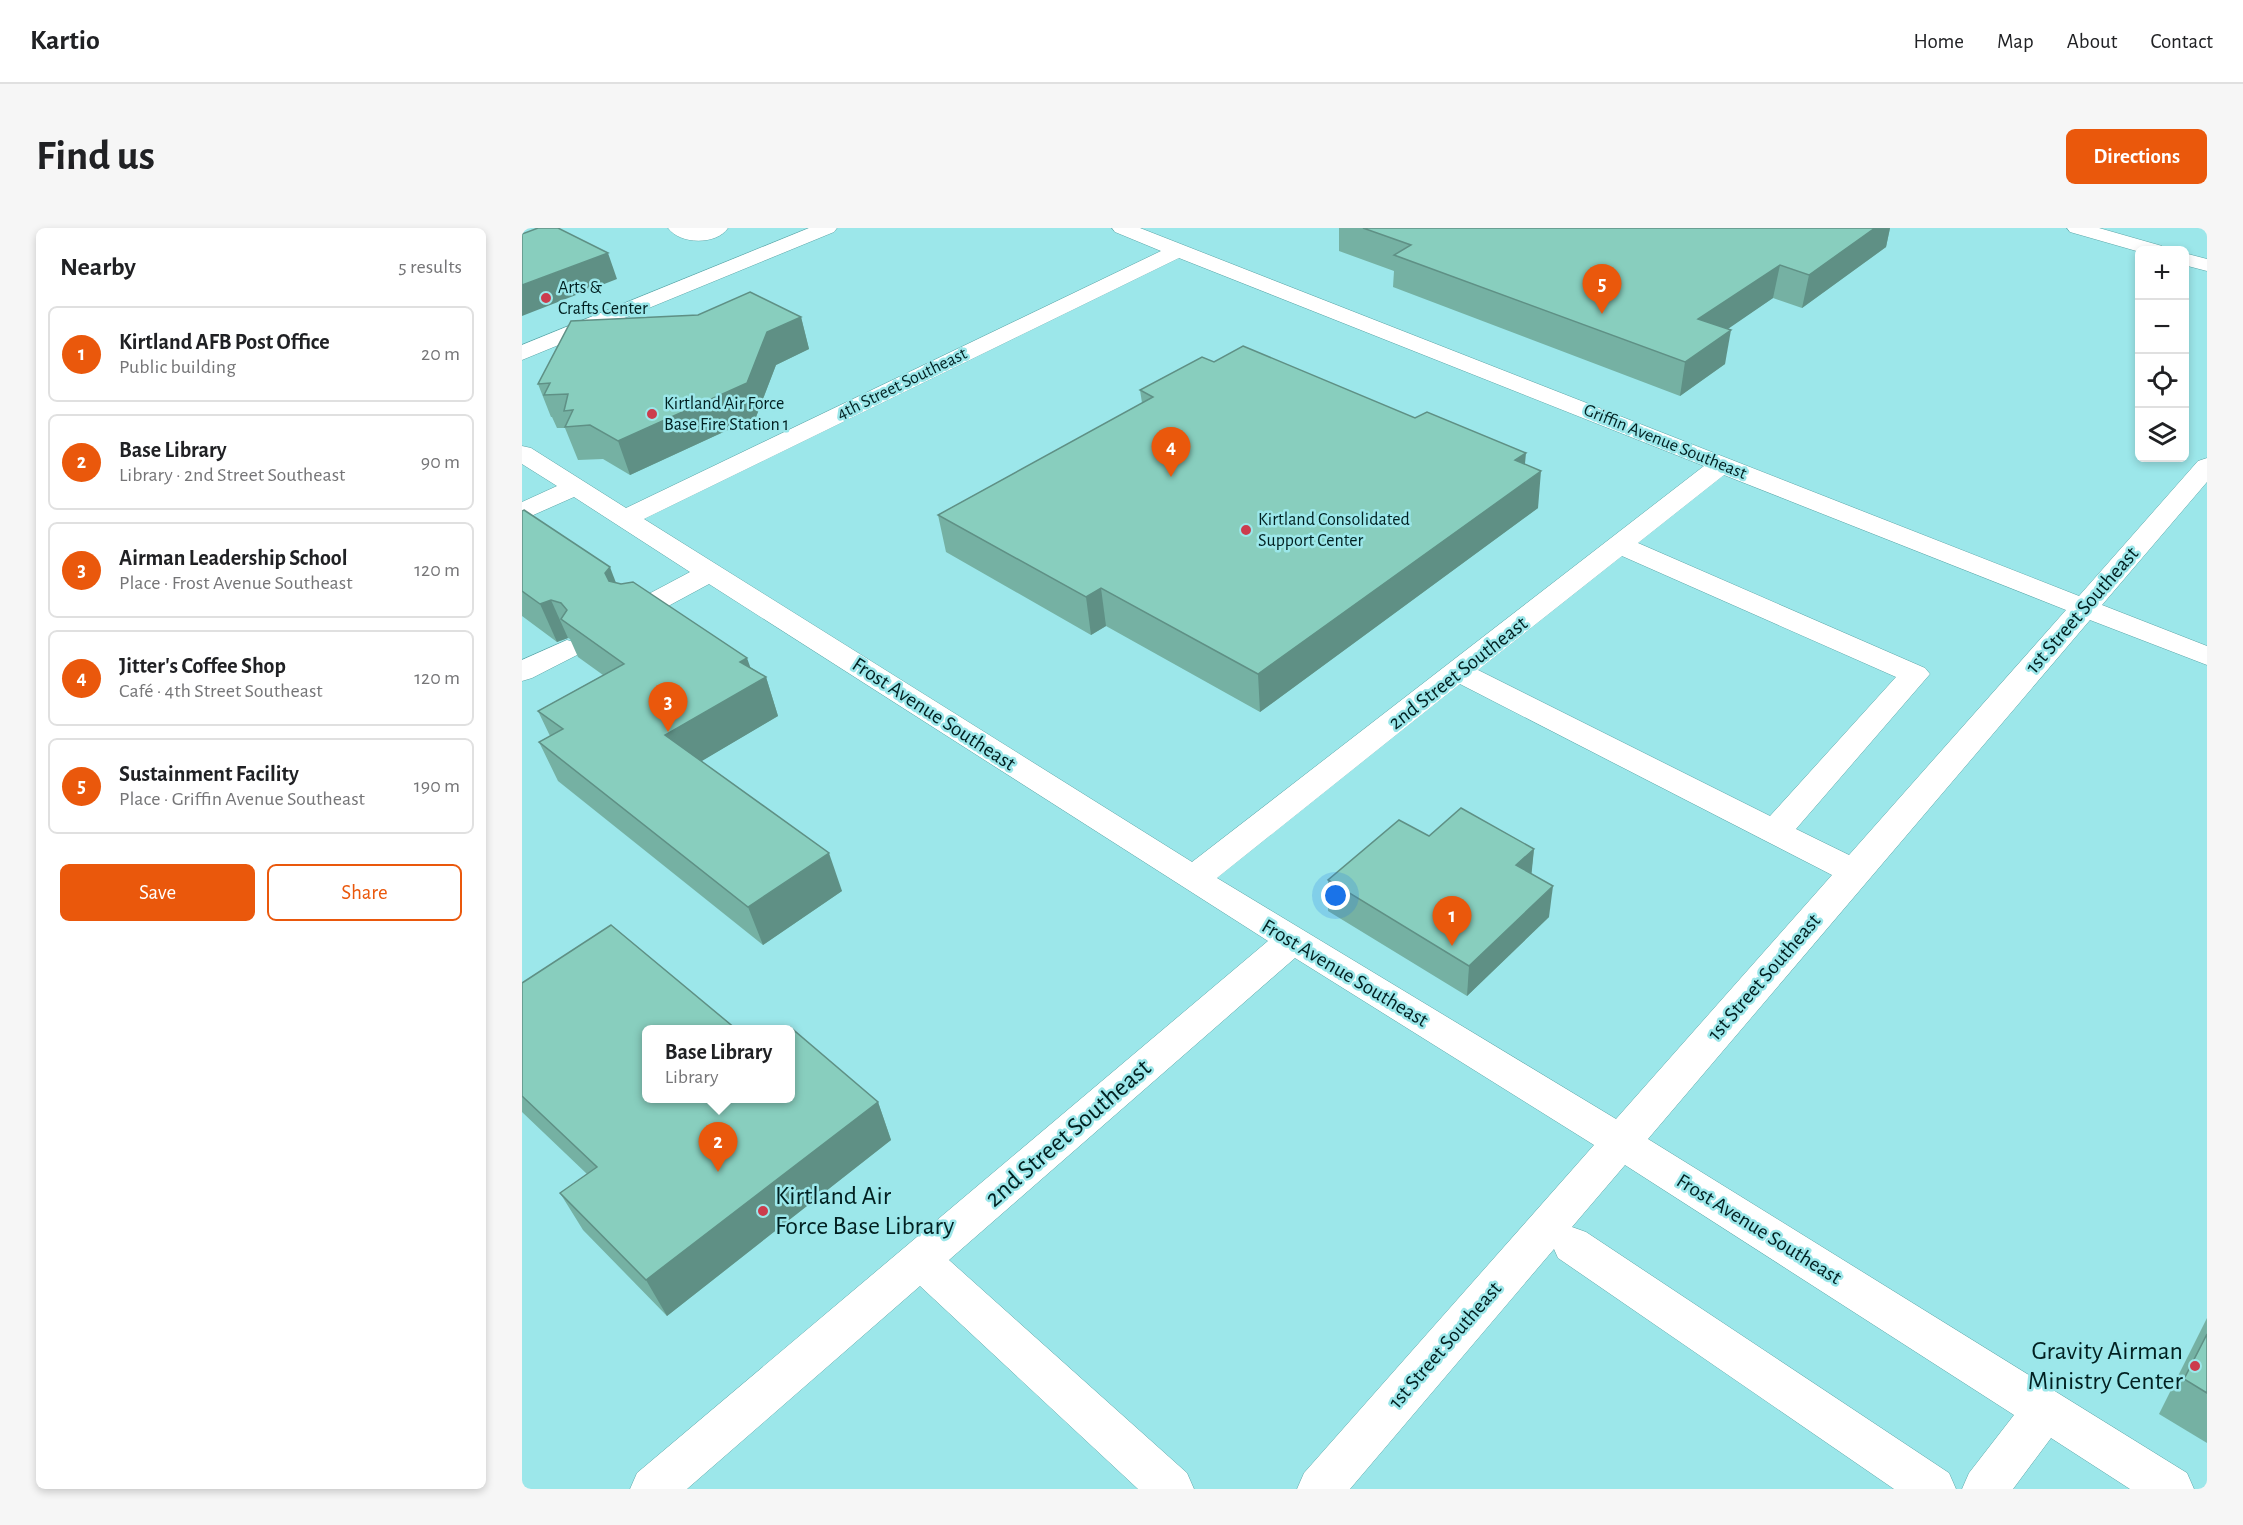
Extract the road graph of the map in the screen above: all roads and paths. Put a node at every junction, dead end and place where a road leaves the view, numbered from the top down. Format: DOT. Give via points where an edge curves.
graph roads {
  1 [pos="678,228"];
  2 [pos="718,228"];
  3 [pos="827,228"];
  4 [pos="1122,228"];
  5 [pos="2077,228"];
  6 [pos="2142,246"];
  7 [pos="1179,250"];
  8 [pos="2189,260"];
  9 [pos="2207,265"];
  10 [pos="522,353"];
  11 [pos="522,453"];
  12 [pos="1721,465"];
  13 [pos="2207,466"];
  14 [pos="576,487"];
  15 [pos="522,512"];
  16 [pos="626,518"];
  17 [pos="1620,545"];
  18 [pos="711,572"];
  19 [pos="2084,608"];
  20 [pos="636,612"];
  21 [pos="567,649"];
  22 [pos="2207,656"];
  23 [pos="522,672"];
  24 [pos="1459,672"];
  25 [pos="1774,832"];
  26 [pos="1854,872"];
  27 [pos="1193,879"];
  28 [pos="1292,941"];
  29 [pos="1622,1142"];
  30 [pos="1572,1245"];
  31 [pos="920,1260"];
  32 [pos="2045,1410"];
  33 [pos="2129,1477"];
  34 [pos="653,1489"];
  35 [pos="1171,1489"];
  36 [pos="1320,1489"];
  37 [pos="1933,1489"];
  38 [pos="1985,1489"];
  39 [pos="2171,1489"];
  1 -- 2 [label="street" via="696,236"];
  3 -- 10 [label="street"];
  4 -- 7 [label="street, Griffin Avenue Southeast"];
  5 -- 6 [label="street"];
  7 -- 12 [label="street, Griffin Avenue Southeast"];
  7 -- 16 [label="street, 4th Street Southeast"];
  8 -- 9 [label="street"];
  11 -- 14 [label="street, Frost Avenue Southeast"];
  12 -- 17 [label="street, 2nd Street Southeast"];
  12 -- 19 [label="street, Griffin Avenue Southeast"];
  13 -- 19 [label="street, 1st Street Southeast"];
  14 -- 15 [label="street"];
  14 -- 16 [label="street, Frost Avenue Southeast"];
  16 -- 18 [label="street, Frost Avenue Southeast"];
  17 -- 24 [label="street, 2nd Street Southeast"];
  17 -- 25 [label="street" via="1915,674"];
  18 -- 20 [label="street"];
  18 -- 27 [label="street, Frost Avenue Southeast"];
  19 -- 22 [label="street, Griffin Avenue Southeast"];
  19 -- 26 [label="street, 1st Street Southeast"];
  21 -- 23 [label="street"];
  24 -- 25 [label="street"];
  24 -- 27 [label="street, 2nd Street Southeast"];
  25 -- 26 [label="street"];
  26 -- 29 [label="street, 1st Street Southeast"];
  27 -- 28 [label="street, Frost Avenue Southeast"];
  28 -- 29 [label="street, Frost Avenue Southeast"];
  28 -- 31 [label="street, 2nd Street Southeast"];
  29 -- 32 [label="street, Frost Avenue Southeast"];
  29 -- 36 [label="street, 1st Street Southeast"];
  30 -- 37 [label="street"];
  31 -- 34 [label="street, 2nd Street Southeast"];
  31 -- 35 [label="street"];
  32 -- 33 [label="street, Frost Avenue Southeast"];
  32 -- 38 [label="street"];
  33 -- 39 [label="street, Frost Avenue Southeast"];
}
